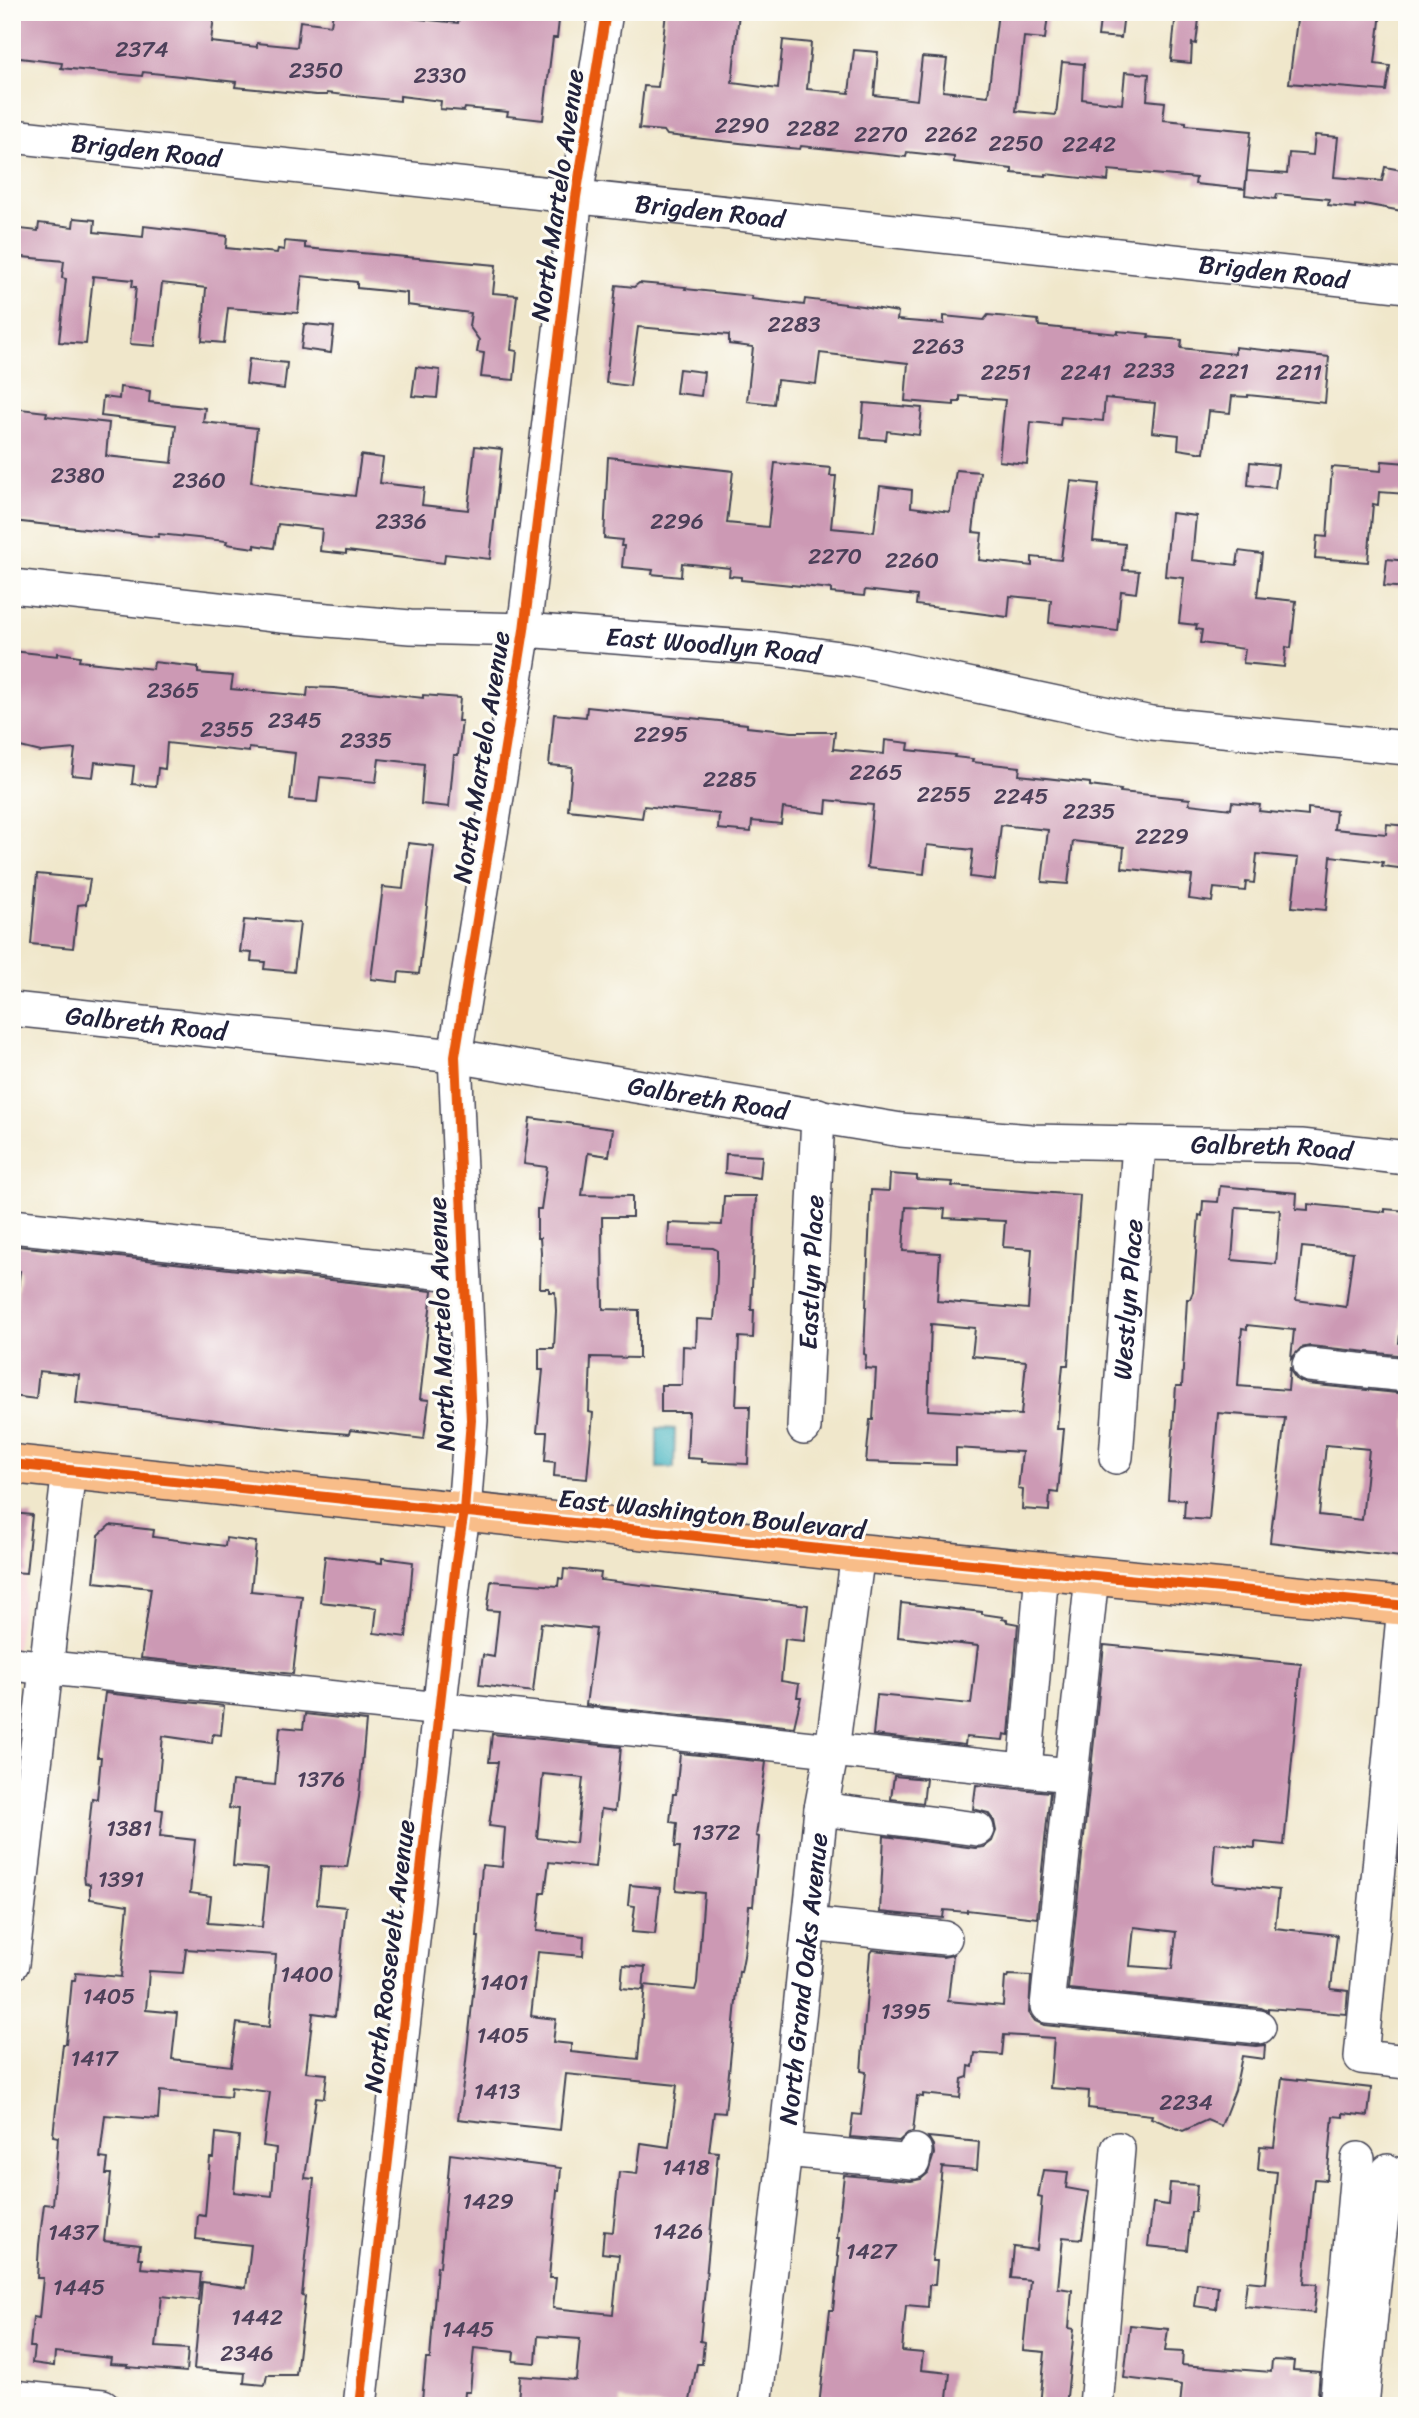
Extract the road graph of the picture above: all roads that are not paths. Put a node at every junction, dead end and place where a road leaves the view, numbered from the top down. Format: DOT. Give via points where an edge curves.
graph roads {
  1 [pos="606,12"];
  2 [pos="12,136"];
  3 [pos="576,197"];
  4 [pos="1407,286"];
  5 [pos="12,586"];
  6 [pos="524,630"];
  7 [pos="1407,748"];
  8 [pos="12,1009"];
  9 [pos="455,1055"];
  10 [pos="818,1115"];
  11 [pos="1139,1144"];
  12 [pos="1407,1158"];
  13 [pos="12,1226"];
  14 [pos="464,1275"];
  15 [pos="1309,1365"];
  16 [pos="1407,1375"];
  17 [pos="804,1428"];
  18 [pos="1116,1457"];
  19 [pos="12,1464"];
  20 [pos="69,1469"];
  21 [pos="464,1511"];
  22 [pos="858,1553"];
  23 [pos="1042,1571"];
  24 [pos="1092,1576"];
  25 [pos="1405,1606"];
  26 [pos="12,1664"];
  27 [pos="47,1668"];
  28 [pos="440,1708"];
  29 [pos="832,1750"];
  30 [pos="1025,1770"];
  31 [pos="1070,1775"];
  32 [pos="821,1809"];
  33 [pos="977,1829"];
  34 [pos="810,1924"];
  35 [pos="945,1938"];
  36 [pos="12,1964"];
  37 [pos="1259,2026"];
  38 [pos="1407,2062"];
  39 [pos="1118,2149"];
  40 [pos="785,2150"];
  41 [pos="915,2151"];
  42 [pos="12,2397"];
  43 [pos="103,2406"];
  44 [pos="360,2406"];
  45 [pos="755,2406"];
  46 [pos="1096,2406"];
  47 [pos="1336,2406"];
  48 [pos="1362,2406"];
  1 -- 3 [label="street, North Martelo Avenue"];
  2 -- 3 [label="street, Brigden Road"];
  3 -- 4 [label="street, Brigden Road"];
  3 -- 6 [label="street, North Martelo Avenue"];
  5 -- 6 [label="street, East Woodlyn Road" via="410,627"];
  6 -- 7 [label="street, East Woodlyn Road" via="773,649 855,660 1151,723"];
  6 -- 9 [label="street, North Martelo Avenue"];
  8 -- 9 [label="street, Galbreth Road"];
  9 -- 10 [label="street, Galbreth Road"];
  9 -- 14 [label="street, North Martelo Avenue"];
  10 -- 11 [label="street, Galbreth Road" via="901,1130"];
  10 -- 17 [label="street, Eastlyn Place"];
  11 -- 12 [label="street, Galbreth Road" via="1301,1146"];
  11 -- 18 [label="street, Westlyn Place"];
  13 -- 14 [label="street"];
  14 -- 21 [label="street, North Martelo Avenue" via="471,1420"];
  15 -- 16 [label="street"];
  19 -- 20 [label="main road, East Washington Boulevard"];
  20 -- 21 [label="main road, East Washington Boulevard"];
  20 -- 27 [label="street"];
  21 -- 22 [label="main road, East Washington Boulevard"];
  21 -- 28 [label="street, North Roosevelt Avenue"];
  22 -- 23 [label="main road, East Washington Boulevard"];
  22 -- 29 [label="street, North Grand Oaks Avenue"];
  23 -- 24 [label="main road, East Washington Boulevard"];
  23 -- 30 [label="street"];
  24 -- 25 [label="main road, East Washington Boulevard"];
  24 -- 31 [label="street"];
  25 -- 38 [label="street" via="1361,2057"];
  26 -- 27 [label="street"];
  27 -- 28 [label="street"];
  27 -- 36 [label="street"];
  28 -- 29 [label="street"];
  28 -- 44 [label="street, North Roosevelt Avenue"];
  29 -- 30 [label="street"];
  29 -- 32 [label="street, North Grand Oaks Avenue"];
  30 -- 31 [label="street"];
  31 -- 37 [label="street" via="1047,2006"];
  32 -- 33 [label="street"];
  32 -- 34 [label="street, North Grand Oaks Avenue"];
  34 -- 35 [label="street"];
  34 -- 40 [label="street, North Grand Oaks Avenue"];
  39 -- 46 [label="street"];
  40 -- 41 [label="street" via="913,2162"];
  40 -- 45 [label="street, North Grand Oaks Avenue"];
  42 -- 43 [label="street"];
  47 -- 48 [label="street" via="1373,2165 1377,2255"];
}
